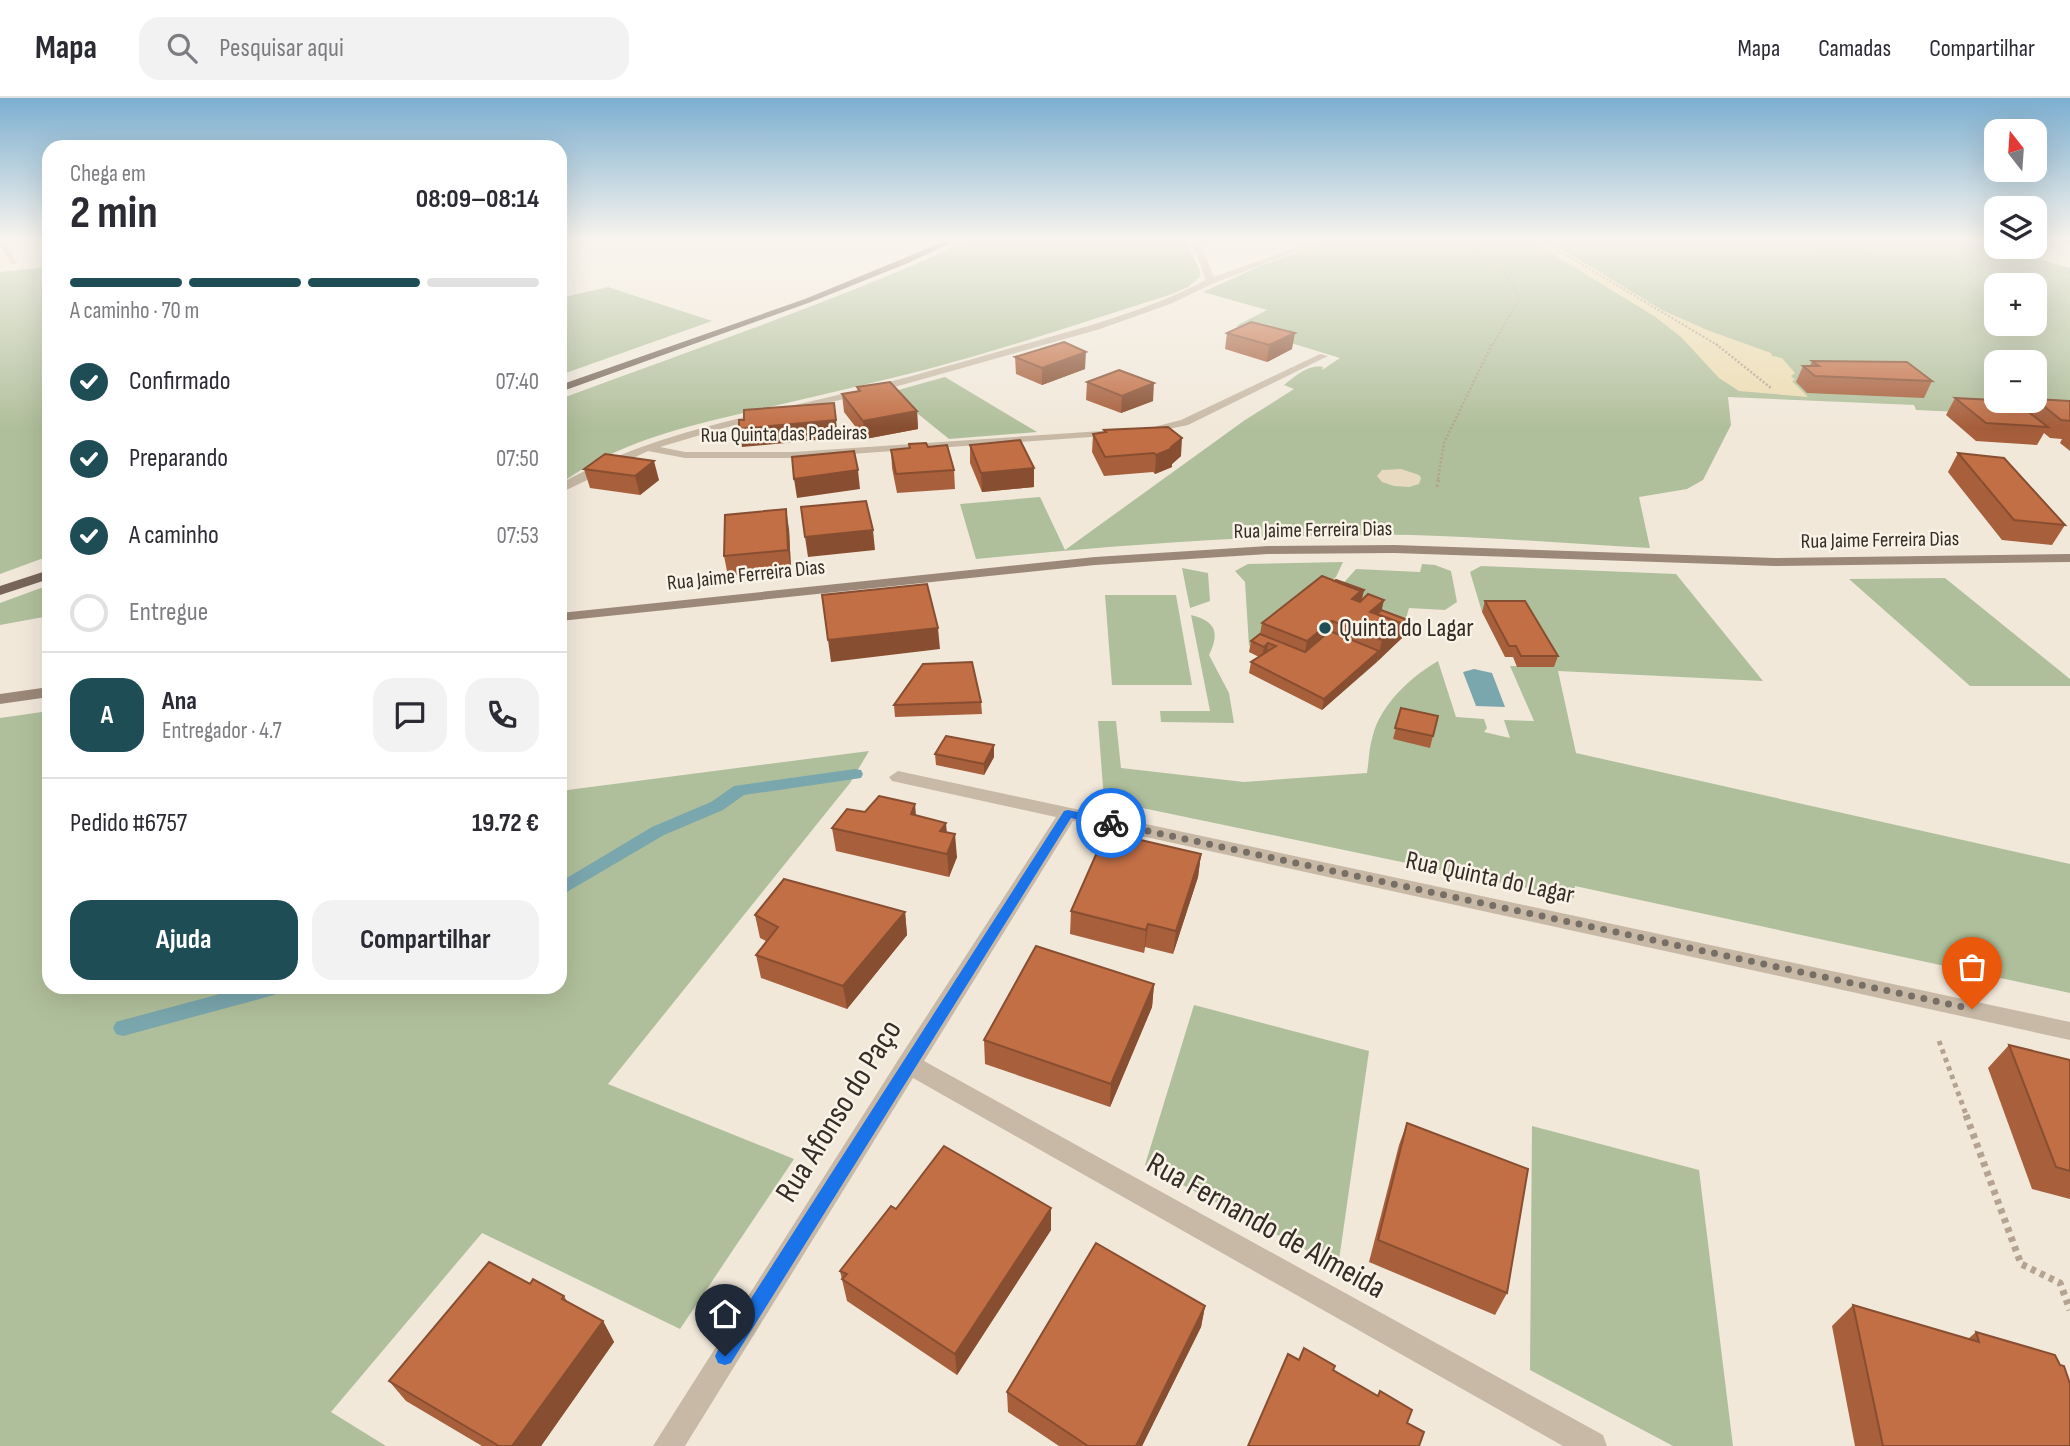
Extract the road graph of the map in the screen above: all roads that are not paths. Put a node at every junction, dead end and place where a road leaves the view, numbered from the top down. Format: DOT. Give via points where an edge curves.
graph roads {
  1 [pos="799,303"];
  2 [pos="1163,303"];
  3 [pos="1324,356"];
  4 [pos="567,386"];
  5 [pos="1137,432"];
  6 [pos="1124,433"];
  7 [pos="649,448"];
  8 [pos="567,484"];
  9 [pos="2070,558"];
  10 [pos="42,576"];
  11 [pos="0,591"];
  12 [pos="567,616"];
  13 [pos="42,693"];
  14 [pos="0,699"];
  15 [pos="898,777"];
  16 [pos="1068,814"];
  17 [pos="2070,1031"];
  18 [pos="908,1064"];
  19 [pos="668,1446"];
  20 [pos="1592,1446"];
  1 -- 4 [label="main road"];
  2 -- 7 [label="street" via="1092,328 880,388 736,421"];
  3 -- 5 [label="street" via="1184,424"];
  6 -- 7 [label="street, Rua Quinta das Padeiras" via="794,455 685,455"];
  7 -- 8 [label="street"];
  9 -- 12 [label="street, Rua Jaime Ferreira Dias" via="1775,562 1394,549 1268,550 1081,562"];
  10 -- 11 [label="main road"];
  13 -- 14 [label="street"];
  15 -- 16 [label="street, Rua Quinta do Lagar"];
  16 -- 17 [label="street, Rua Quinta do Lagar"];
  16 -- 18 [label="street, Rua Afonso do Paço"];
  18 -- 19 [label="street, Rua Afonso do Paço"];
  18 -- 20 [label="street, Rua Fernando de Almeida"];
}
